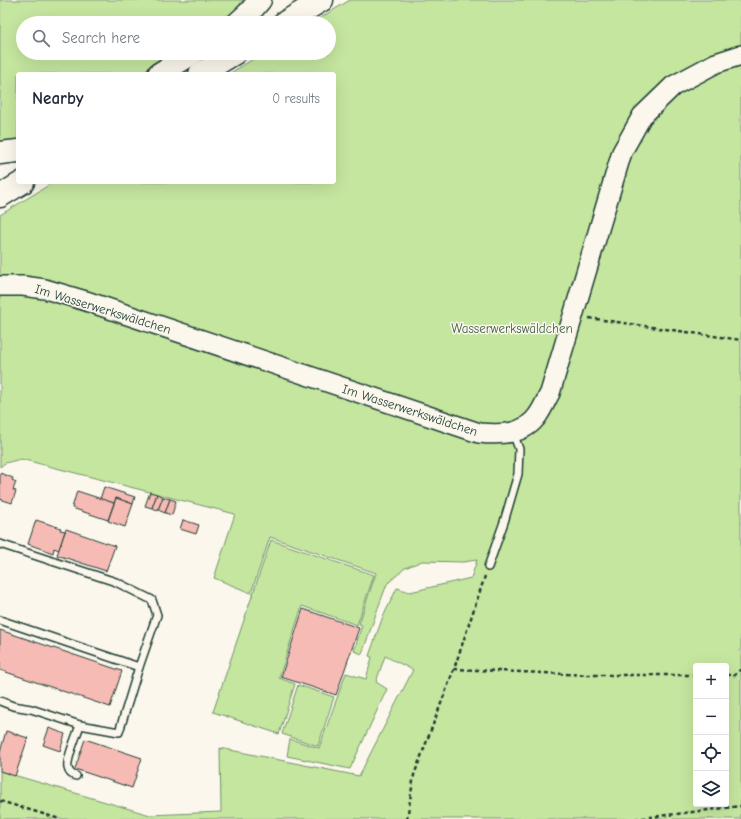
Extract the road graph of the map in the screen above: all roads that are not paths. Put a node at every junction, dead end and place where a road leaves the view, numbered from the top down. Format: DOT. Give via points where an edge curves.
graph roads {
  1 [pos="260,0"];
  2 [pos="322,0"];
  3 [pos="246,16"];
  4 [pos="296,16"];
  5 [pos="741,55"];
  6 [pos="182,60"];
  7 [pos="223,60"];
  8 [pos="162,72"];
  9 [pos="203,72"];
  10 [pos="16,151"];
  11 [pos="0,153"];
  12 [pos="20,184"];
  13 [pos="0,196"];
  14 [pos="0,286"];
  15 [pos="513,432"];
  16 [pos="0,544"];
  17 [pos="488,567"];
  18 [pos="0,620"];
  19 [pos="139,667"];
  20 [pos="0,701"];
  21 [pos="80,725"];
  22 [pos="76,776"];
  1 -- 3 [label="highway"];
  2 -- 4 [label="highway"];
  5 -- 15 [label="street, Im Wasserwerkswäldchen" via="716,63 673,86 642,116 622,152 550,393 538,416 525,427"];
  6 -- 8 [label="highway"];
  7 -- 9 [label="highway"];
  10 -- 11 [label="highway"];
  12 -- 13 [label="highway"];
  14 -- 15 [label="street, Im Wasserwerkswäldchen" via="45,289 79,299 479,433 500,435"];
  15 -- 17 [label="lane" via="520,449 518,474"];
  16 -- 19 [label="lane" via="116,582 152,600 157,615"];
  18 -- 19 [label="lane"];
  19 -- 21 [label="lane" via="120,732"];
  20 -- 21 [label="lane"];
  21 -- 22 [label="lane" via="68,763 69,772"];
}
